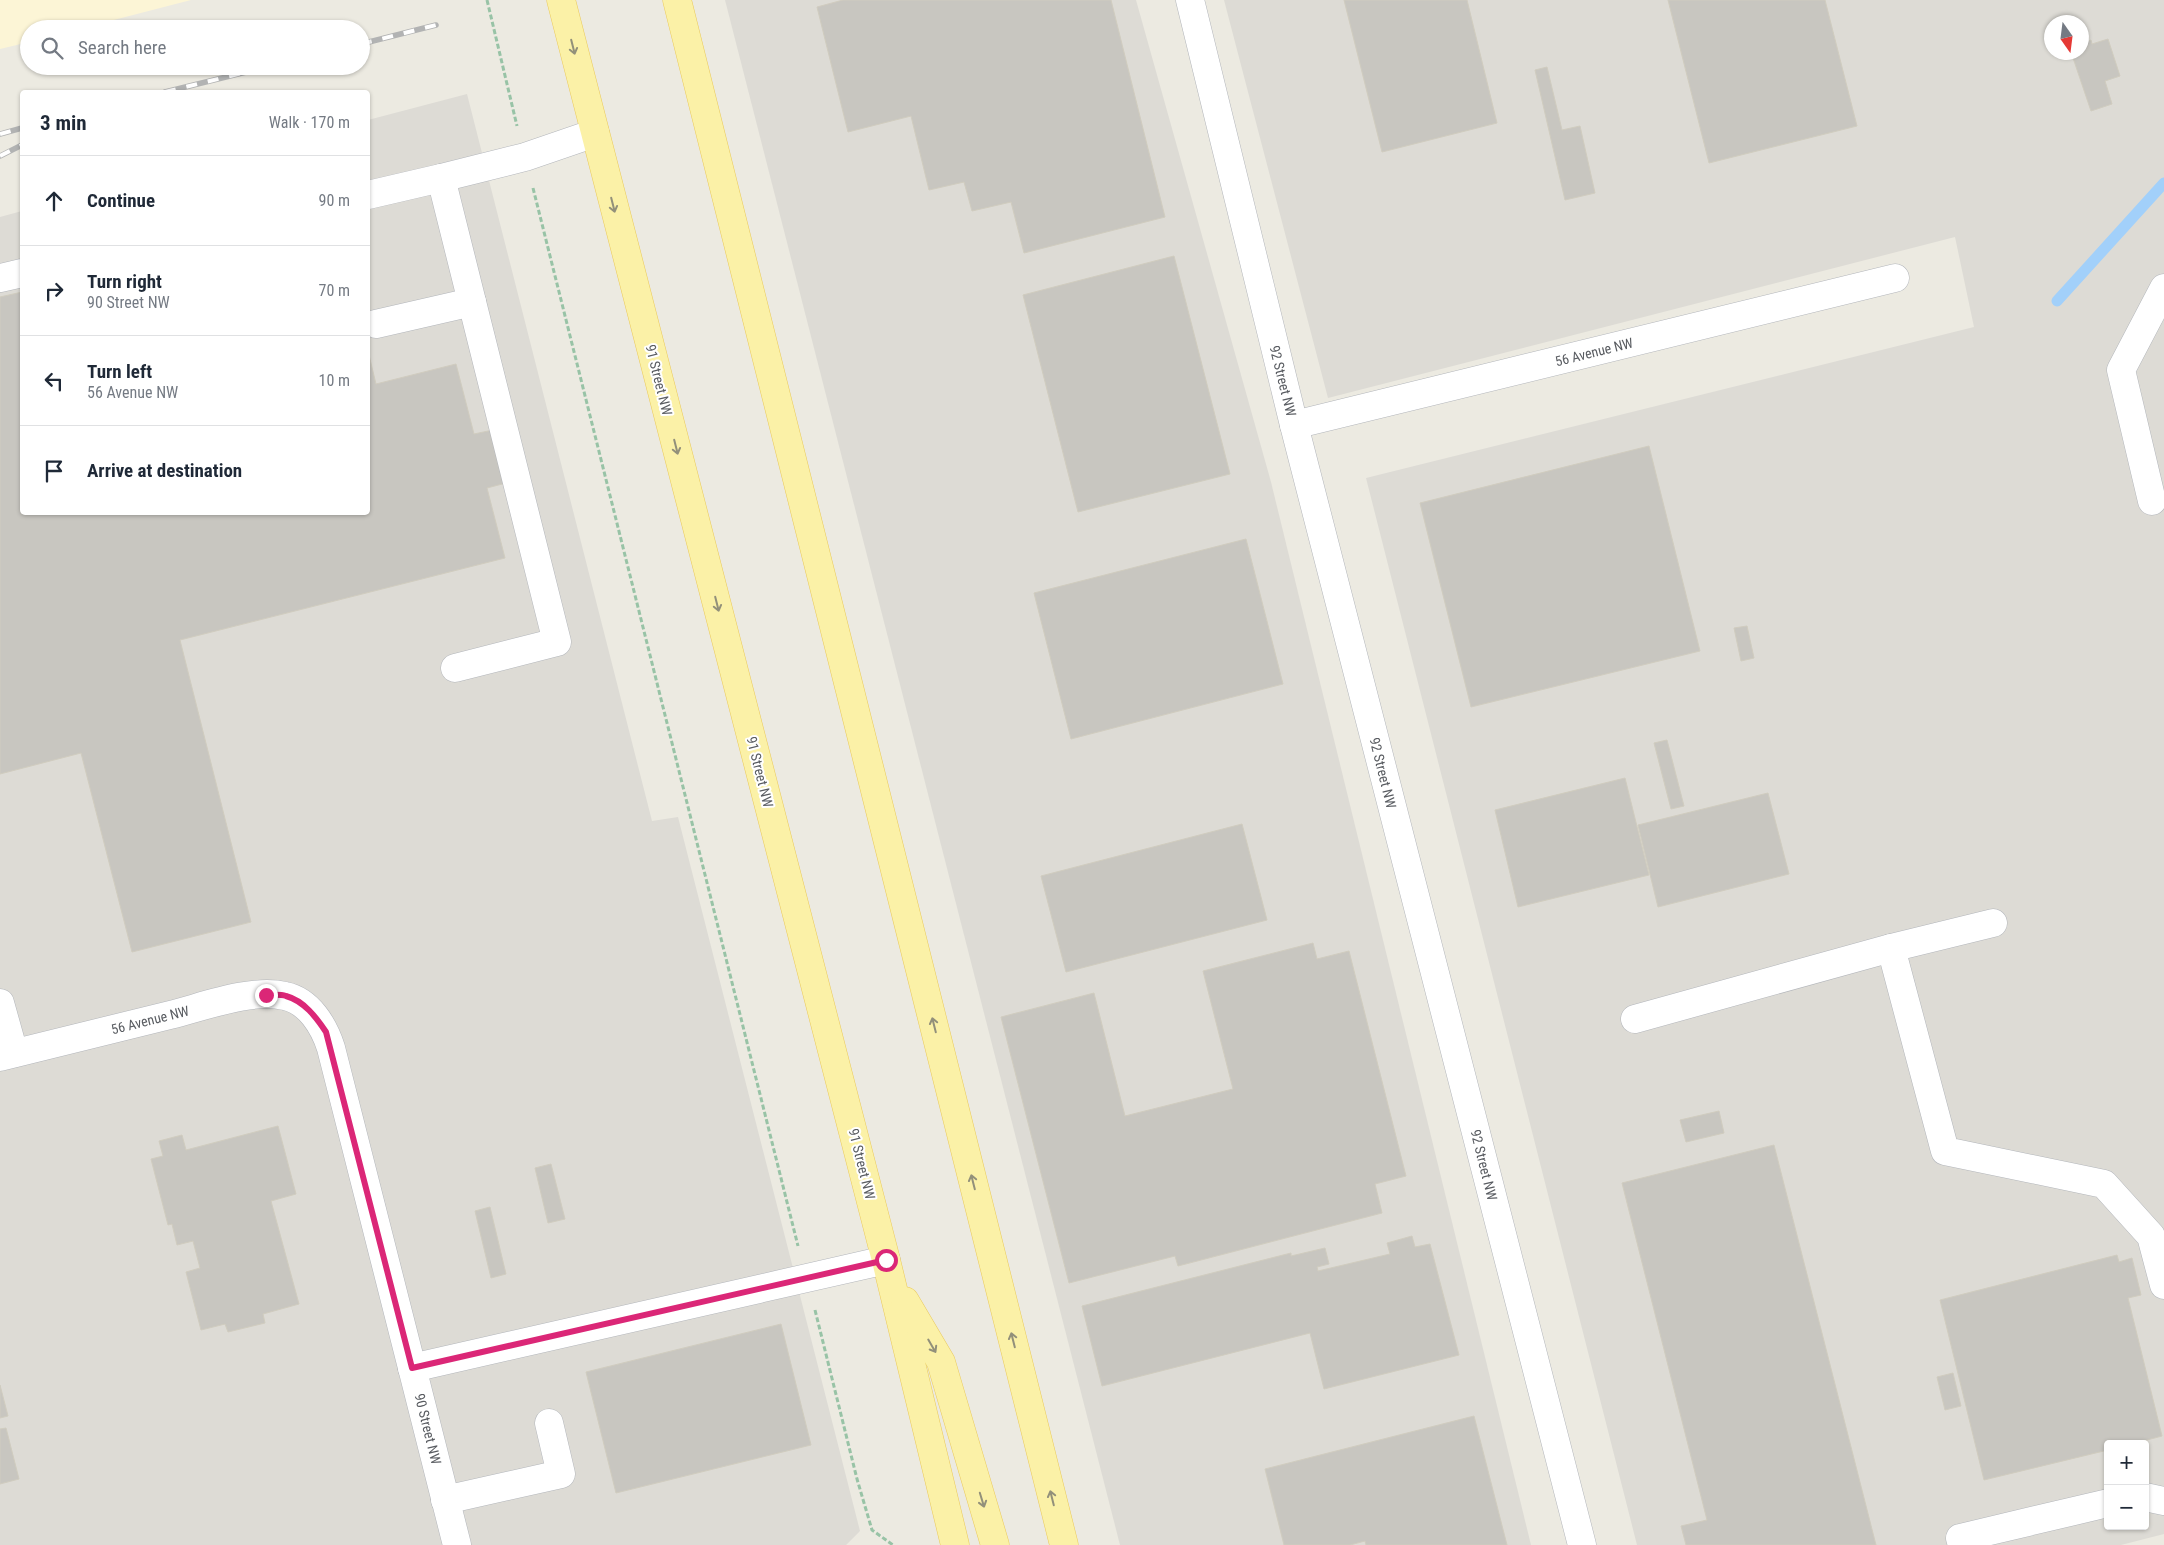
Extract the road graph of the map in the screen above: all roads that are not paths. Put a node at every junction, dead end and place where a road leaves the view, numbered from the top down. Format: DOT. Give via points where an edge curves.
graph roads {
  1 [pos="561,0"];
  2 [pos="677,0"];
  3 [pos="1190,0"];
  4 [pos="595,133"];
  5 [pos="441,178"];
  6 [pos="370,195"];
  7 [pos="20,273"];
  8 [pos="0,278"];
  9 [pos="1895,278"];
  10 [pos="2164,288"];
  11 [pos="472,302"];
  12 [pos="376,324"];
  13 [pos="1294,425"];
  14 [pos="2152,502"];
  15 [pos="455,668"];
  16 [pos="1993,923"];
  17 [pos="1891,948"];
  18 [pos="0,1003"];
  19 [pos="300,1003"];
  20 [pos="1635,1019"];
  21 [pos="7,1055"];
  22 [pos="888,1267"];
  23 [pos="2164,1286"];
  24 [pos="412,1368"];
  25 [pos="549,1424"];
  26 [pos="2149,1498"];
  27 [pos="445,1500"];
  28 [pos="2164,1501"];
  29 [pos="2104,1503"];
  30 [pos="457,1545"];
  31 [pos="955,1545"];
  32 [pos="995,1545"];
  33 [pos="1064,1545"];
  34 [pos="1582,1545"];
  35 [pos="1962,1545"];
  1 -- 4 [label="main road, 91 Street NW, one-way"];
  33 -- 2 [label="main road, one-way"];
  3 -- 13 [label="street, 92 Street NW"];
  4 -- 5 [label="street"];
  4 -- 22 [label="main road, 91 Street NW, one-way"];
  5 -- 6 [label="street"];
  5 -- 11 [label="street"];
  7 -- 8 [label="street"];
  9 -- 13 [label="street, 56 Avenue NW"];
  10 -- 14 [label="street" via="2121,370"];
  11 -- 12 [label="street"];
  11 -- 15 [label="street" via="557,642"];
  13 -- 34 [label="street, 92 Street NW"];
  16 -- 17 [label="street"];
  17 -- 20 [label="street"];
  17 -- 23 [label="street" via="1945,1151 2104,1184 2151,1236"];
  18 -- 21 [label="street"];
  19 -- 21 [label="street, 56 Avenue NW" via="286,996 244,997"];
  19 -- 24 [label="street, 90 Street NW" via="316,1017 331,1048"];
  22 -- 24 [label="street" via="807,1280"];
  22 -- 31 [label="main road, 91 Street NW"];
  22 -- 32 [label="main road, one-way" via="941,1362"];
  24 -- 27 [label="street, 90 Street NW"];
  25 -- 27 [label="street" via="561,1474"];
  26 -- 28 [label="street"];
  27 -- 30 [label="street, 90 Street NW"];
  29 -- 35 [label="street" via="1960,1538"];
}
